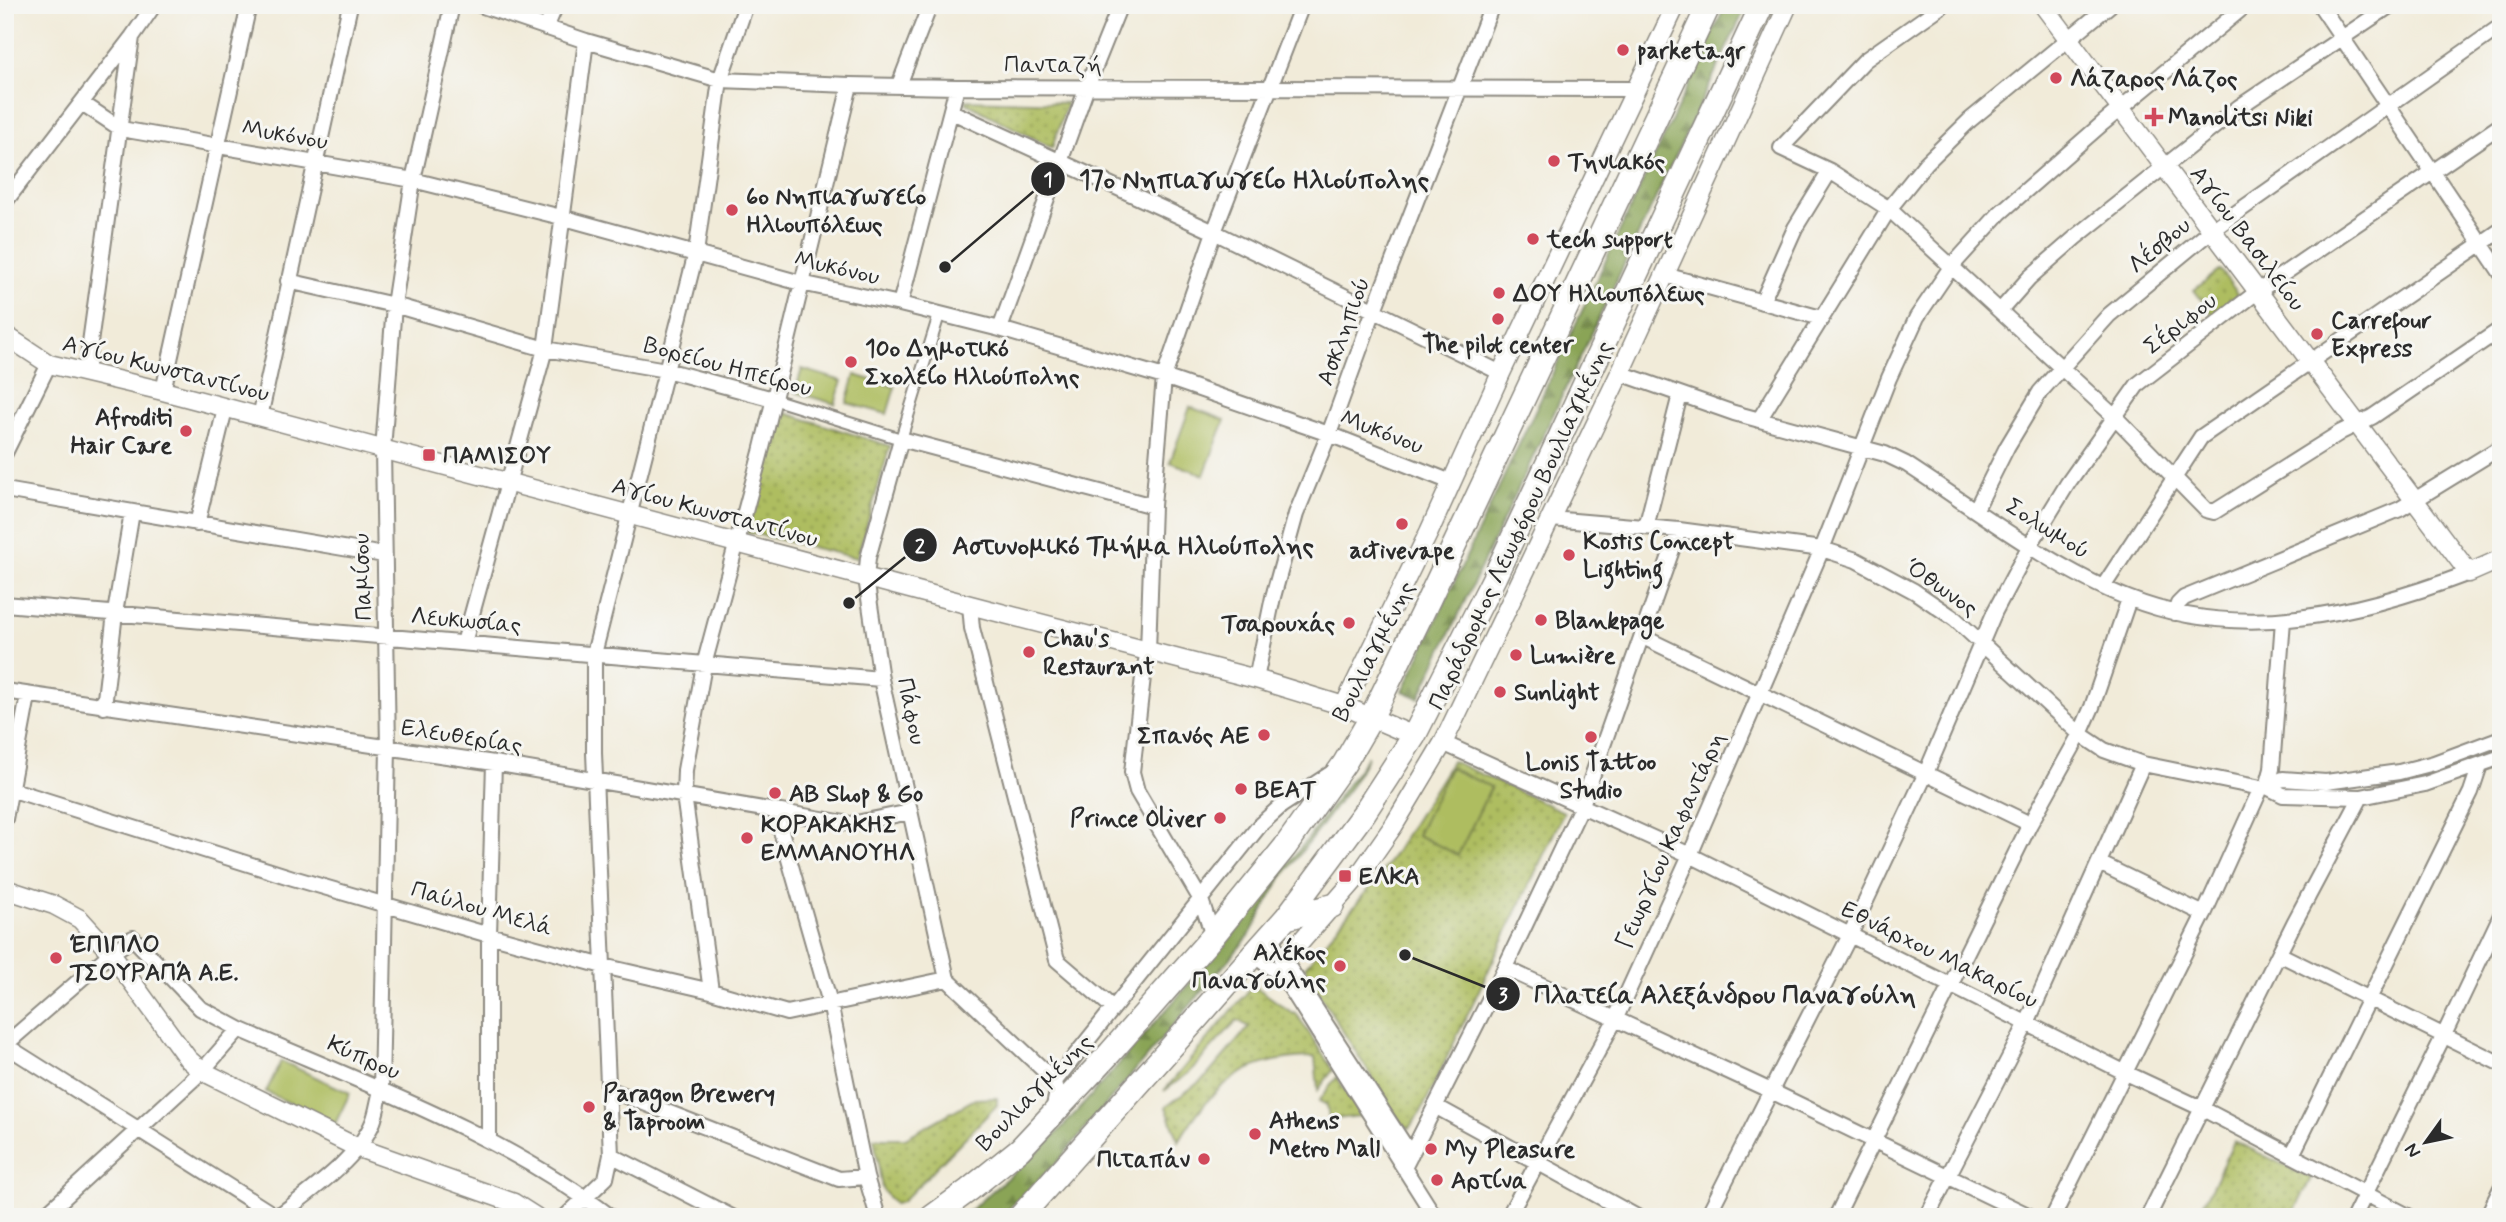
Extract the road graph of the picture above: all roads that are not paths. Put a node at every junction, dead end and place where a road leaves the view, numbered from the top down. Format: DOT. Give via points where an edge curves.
graph roads {
  1 [pos="154,5"];
  2 [pos="250,5"];
  3 [pos="349,5"];
  4 [pos="452,5"];
  5 [pos="480,5"];
  6 [pos="556,5"];
  7 [pos="746,5"];
  8 [pos="930,5"];
  9 [pos="1120,5"];
  10 [pos="1302,5"];
  11 [pos="1492,5"];
  12 [pos="1676,5"];
  13 [pos="1709,5"];
  14 [pos="1762,5"];
  15 [pos="1788,5"];
  16 [pos="1943,5"];
  17 [pos="2043,5"];
  18 [pos="2110,5"];
  19 [pos="2246,5"];
  20 [pos="2320,5"];
  21 [pos="2391,5"];
  22 [pos="2501,26"];
  23 [pos="546,28"];
  24 [pos="132,37"];
  25 [pos="2342,38"];
  26 [pos="2068,40"];
  27 [pos="586,41"];
  28 [pos="720,80"];
  29 [pos="850,85"];
  30 [pos="899,85"];
  31 [pos="957,87"];
  32 [pos="1087,87"];
  33 [pos="1461,88"];
  34 [pos="1270,89"];
  35 [pos="1637,89"];
  36 [pos="82,103"];
  37 [pos="2388,106"];
  38 [pos="2120,109"];
  39 [pos="951,112"];
  40 [pos="2501,125"];
  41 [pos="121,129"];
  42 [pos="219,146"];
  43 [pos="314,162"];
  44 [pos="1059,163"];
  45 [pos="2164,167"];
  46 [pos="1830,171"];
  47 [pos="2433,173"];
  48 [pos="413,180"];
  49 [pos="5,202"];
  50 [pos="1889,209"];
  51 [pos="561,217"];
  52 [pos="2211,230"];
  53 [pos="2501,230"];
  54 [pos="1213,232"];
  55 [pos="2481,244"];
  56 [pos="696,253"];
  57 [pos="1951,267"];
  58 [pos="2501,273"];
  59 [pos="1665,275"];
  60 [pos="288,281"];
  61 [pos="800,283"];
  62 [pos="2258,292"];
  63 [pos="1762,302"];
  64 [pos="900,304"];
  65 [pos="394,305"];
  66 [pos="1374,310"];
  67 [pos="2000,311"];
  68 [pos="939,315"];
  69 [pos="1821,318"];
  70 [pos="1000,329"];
  71 [pos="2501,329"];
  72 [pos="5,335"];
  73 [pos="545,349"];
  74 [pos="2309,361"];
  75 [pos="49,364"];
  76 [pos="2060,368"];
  77 [pos="666,370"];
  78 [pos="86,372"];
  79 [pos="1500,373"];
  80 [pos="1620,373"];
  81 [pos="1164,377"];
  82 [pos="163,391"];
  83 [pos="1680,395"];
  84 [pos="773,399"];
  85 [pos="225,409"];
  86 [pos="260,417"];
  87 [pos="2116,418"];
  88 [pos="1759,420"];
  89 [pos="2356,423"];
  90 [pos="1329,434"];
  91 [pos="901,439"];
  92 [pos="1861,447"];
  93 [pos="2501,447"];
  94 [pos="383,450"];
  95 [pos="5,453"];
  96 [pos="2176,478"];
  97 [pos="1451,482"];
  98 [pos="507,483"];
  99 [pos="5,490"];
  100 [pos="2414,500"];
  101 [pos="1153,506"];
  102 [pos="1976,509"];
  103 [pos="132,512"];
  104 [pos="630,516"];
  105 [pos="1551,519"];
  106 [pos="197,524"];
  107 [pos="1646,527"];
  108 [pos="1679,530"];
  109 [pos="736,542"];
  110 [pos="2030,545"];
  111 [pos="1822,549"];
  112 [pos="384,555"];
  113 [pos="2501,559"];
  114 [pos="2469,573"];
  115 [pos="866,578"];
  116 [pos="2104,587"];
  117 [pos="2129,599"];
  118 [pos="5,604"];
  119 [pos="970,605"];
  120 [pos="115,613"];
  121 [pos="2175,613"];
  122 [pos="2283,620"];
  123 [pos="387,635"];
  124 [pos="1643,637"];
  125 [pos="464,643"];
  126 [pos="1981,645"];
  127 [pos="1148,651"];
  128 [pos="594,654"];
  129 [pos="704,665"];
  130 [pos="881,679"];
  131 [pos="1256,679"];
  132 [pos="5,691"];
  133 [pos="1760,693"];
  134 [pos="28,696"];
  135 [pos="1344,706"];
  136 [pos="104,707"];
  137 [pos="1372,716"];
  138 [pos="2080,734"];
  139 [pos="1414,736"];
  140 [pos="2501,738"];
  141 [pos="1443,743"];
  142 [pos="388,748"];
  143 [pos="2501,757"];
  144 [pos="494,763"];
  145 [pos="1344,764"];
  146 [pos="2143,764"];
  147 [pos="2480,765"];
  148 [pos="1926,773"];
  149 [pos="595,781"];
  150 [pos="2264,788"];
  151 [pos="10,789"];
  152 [pos="684,795"];
  153 [pos="2361,797"];
  154 [pos="1582,805"];
  155 [pos="775,810"];
  156 [pos="910,812"];
  157 [pos="5,819"];
  158 [pos="2030,824"];
  159 [pos="1690,855"];
  160 [pos="2099,863"];
  161 [pos="5,889"];
  162 [pos="1201,901"];
  163 [pos="385,904"];
  164 [pos="1332,906"];
  165 [pos="2204,914"];
  166 [pos="2501,915"];
  167 [pos="1286,918"];
  168 [pos="1850,935"];
  169 [pos="489,936"];
  170 [pos="1213,936"];
  171 [pos="1269,937"];
  172 [pos="111,953"];
  173 [pos="2280,954"];
  174 [pos="1253,955"];
  175 [pos="1284,961"];
  176 [pos="603,966"];
  177 [pos="1504,968"];
  178 [pos="947,979"];
  179 [pos="1952,985"];
  180 [pos="711,991"];
  181 [pos="2368,999"];
  182 [pos="830,1003"];
  183 [pos="1112,1008"];
  184 [pos="1615,1020"];
  185 [pos="2027,1023"];
  186 [pos="239,1029"];
  187 [pos="2444,1035"];
  188 [pos="5,1045"];
  189 [pos="2501,1064"];
  190 [pos="202,1071"];
  191 [pos="2126,1073"];
  192 [pos="1055,1081"];
  193 [pos="608,1089"];
  194 [pos="381,1090"];
  195 [pos="1772,1091"];
  196 [pos="1435,1106"];
  197 [pos="2203,1109"];
  198 [pos="1052,1116"];
  199 [pos="140,1130"];
  200 [pos="489,1140"];
  201 [pos="1874,1140"];
  202 [pos="356,1147"];
  203 [pos="611,1155"];
  204 [pos="2292,1155"];
  205 [pos="1408,1162"];
  206 [pos="1539,1164"];
  207 [pos="1948,1176"];
  208 [pos="866,1177"];
  209 [pos="2501,1188"];
  210 [pos="2364,1194"];
  211 [pos="584,1197"];
  212 [pos="43,1217"];
  213 [pos="277,1217"];
  214 [pos="536,1217"];
  215 [pos="565,1217"];
  216 [pos="611,1217"];
  217 [pos="732,1217"];
  218 [pos="878,1217"];
  219 [pos="932,1217"];
  220 [pos="1020,1217"];
  221 [pos="1435,1217"];
  222 [pos="1508,1217"];
  223 [pos="1637,1217"];
  224 [pos="1707,1217"];
  225 [pos="1836,1217"];
  226 [pos="1927,1217"];
  227 [pos="2032,1217"];
  228 [pos="2053,1217"];
  229 [pos="2148,1217"];
  230 [pos="2354,1217"];
  231 [pos="2410,1217"];
  232 [pos="2487,1217"];
  1 -- 24 [label="street"];
  2 -- 42 [label="street"];
  3 -- 43 [label="street"];
  4 -- 48 [label="street, Παμίσου"];
  5 -- 23 [label="street, Πανταζή"];
  6 -- 23 [label="street"];
  7 -- 28 [label="street"];
  8 -- 30 [label="street"];
  9 -- 32 [label="street"];
  10 -- 34 [label="street"];
  11 -- 33 [label="street, Ασκληπιού"];
  12 -- 35 [label="street"];
  13 -- 137 [label="main road, Βουλιαγμένης"];
  14 -- 139 [label="main road" via="1495,576"];
  15 -- 59 [label="street, Παράδρομος Λεωφόρου Βουλιαγμένης"];
  16 -- 46 [label="street" via="1865,60 1781,148"];
  17 -- 26 [label="street, Αγίου Βασιλείου"];
  18 -- 26 [label="street"];
  19 -- 38 [label="street, Γεωργίου Καφαντάρη"];
  20 -- 25 [label="street"];
  21 -- 25 [label="street"];
  22 -- 37 [label="street, Λέσβου"];
  23 -- 27 [label="street, Πανταζή"];
  24 -- 36 [label="street"];
  24 -- 41 [label="street"];
  25 -- 37 [label="street"];
  25 -- 45 [label="street" via="2251,97"];
  26 -- 38 [label="street, Αγίου Βασιλείου"];
  26 -- 50 [label="street" via="1949,140"];
  27 -- 28 [label="street, Πανταζή"];
  27 -- 51 [label="street"];
  28 -- 29 [label="street, Πανταζή"];
  28 -- 56 [label="street"];
  29 -- 30 [label="street, Πανταζή"];
  29 -- 61 [label="street"];
  30 -- 31 [label="street, Πανταζή"];
  31 -- 32 [label="street, Πανταζή"];
  31 -- 39 [label="street"];
  32 -- 34 [label="street, Πανταζή"];
  32 -- 44 [label="street"];
  33 -- 34 [label="street, Πανταζή"];
  33 -- 35 [label="street, Πανταζή"];
  33 -- 66 [label="street, Ασκληπιού"];
  34 -- 54 [label="street"];
  35 -- 79 [label="street"];
  36 -- 41 [label="street, Μυκόνου"];
  36 -- 49 [label="street"];
  37 -- 47 [label="street"];
  37 -- 52 [label="street, Λέσβου"];
  38 -- 45 [label="street, Αγίου Βασιλείου"];
  38 -- 57 [label="street, Γεωργίου Καφαντάρη" via="2015,198"];
  39 -- 44 [label="street"];
  39 -- 64 [label="street"];
  40 -- 47 [label="street, Σέριφου"];
  41 -- 42 [label="street, Μυκόνου"];
  41 -- 78 [label="street"];
  42 -- 43 [label="street, Μυκόνου"];
  42 -- 82 [label="street"];
  43 -- 48 [label="street, Μυκόνου"];
  43 -- 60 [label="street"];
  44 -- 54 [label="street"];
  44 -- 70 [label="street"];
  45 -- 52 [label="street, Αγίου Βασιλείου"];
  45 -- 67 [label="street" via="2029,278"];
  46 -- 50 [label="street"];
  46 -- 63 [label="street" via="1795,228"];
  47 -- 55 [label="street"];
  47 -- 62 [label="street, Σέριφου"];
  48 -- 51 [label="street, Μυκόνου"];
  48 -- 65 [label="street, Παμίσου"];
  50 -- 57 [label="street"];
  50 -- 69 [label="street"];
  51 -- 56 [label="street, Μυκόνου"];
  51 -- 73 [label="street"];
  52 -- 62 [label="street, Αγίου Βασιλείου"];
  52 -- 76 [label="street, Λέσβου" via="2109,315"];
  53 -- 55 [label="street"];
  54 -- 66 [label="street"];
  54 -- 81 [label="street"];
  55 -- 58 [label="street"];
  55 -- 74 [label="street"];
  56 -- 61 [label="street, Μυκόνου"];
  56 -- 77 [label="street"];
  57 -- 67 [label="street"];
  57 -- 92 [label="street, Γεωργίου Καφαντάρη" via="1917,317"];
  59 -- 63 [label="street"];
  59 -- 80 [label="street, Παράδρομος Λεωφόρου Βουλιαγμένης"];
  60 -- 65 [label="street, Βορείου Ηπείρου"];
  60 -- 86 [label="street"];
  61 -- 64 [label="street, Μυκόνου"];
  61 -- 84 [label="street"];
  62 -- 74 [label="street, Αγίου Βασιλείου"];
  62 -- 87 [label="street, Σέριφου" via="2138,384"];
  63 -- 69 [label="street"];
  64 -- 68 [label="street, Μυκόνου"];
  65 -- 73 [label="street, Βορείου Ηπείρου"];
  65 -- 94 [label="street, Παμίσου"];
  66 -- 79 [label="street"];
  66 -- 90 [label="street, Ασκληπιού"];
  67 -- 76 [label="street"];
  68 -- 70 [label="street, Μυκόνου"];
  68 -- 91 [label="street, Πάφου"];
  69 -- 88 [label="street"];
  70 -- 81 [label="street, Μυκόνου"];
  71 -- 89 [label="street" via="2372,417"];
  72 -- 75 [label="street, Αγίου Κωνσταντίνου"];
  73 -- 77 [label="street, Βορείου Ηπείρου"];
  73 -- 98 [label="street"];
  74 -- 89 [label="street, Αγίου Βασιλείου"];
  74 -- 96 [label="street" via="2202,437"];
  75 -- 78 [label="street, Αγίου Κωνσταντίνου"];
  75 -- 95 [label="street"];
  76 -- 87 [label="street"];
  76 -- 102 [label="street, Λέσβου" via="2007,447"];
  77 -- 84 [label="street, Βορείου Ηπείρου"];
  77 -- 104 [label="street"];
  78 -- 82 [label="street, Αγίου Κωνσταντίνου"];
  79 -- 97 [label="street"];
  80 -- 83 [label="street, Σολωμού"];
  80 -- 105 [label="street, Παράδρομος Λεωφόρου Βουλιαγμένης"];
  81 -- 90 [label="street, Μυκόνου"];
  81 -- 101 [label="street"];
  82 -- 85 [label="street, Αγίου Κωνσταντίνου"];
  83 -- 88 [label="street, Σολωμού"];
  83 -- 107 [label="street"];
  84 -- 91 [label="street, Βορείου Ηπείρου"];
  84 -- 109 [label="street"];
  85 -- 86 [label="street, Αγίου Κωνσταντίνου"];
  85 -- 106 [label="street"];
  86 -- 94 [label="street, Αγίου Κωνσταντίνου"];
  87 -- 96 [label="street"];
  87 -- 110 [label="street, Σέριφου"];
  88 -- 92 [label="street, Σολωμού"];
  89 -- 96 [label="street" via="2214,512 2206,510"];
  89 -- 100 [label="street, Αγίου Βασιλείου"];
  90 -- 97 [label="street, Μυκόνου"];
  90 -- 131 [label="street, Ασκληπιού" via="1296,514"];
  91 -- 101 [label="street, Βορείου Ηπείρου"];
  91 -- 115 [label="street, Πάφου"];
  92 -- 102 [label="street, Σολωμού" via="1906,464"];
  92 -- 111 [label="street, Γεωργίου Καφαντάρη"];
  93 -- 100 [label="street"];
  94 -- 98 [label="street, Αγίου Κωνσταντίνου"];
  94 -- 112 [label="street, Παμίσου"];
  96 -- 116 [label="street"];
  97 -- 135 [label="street"];
  98 -- 104 [label="street, Αγίου Κωνσταντίνου"];
  98 -- 125 [label="street"];
  99 -- 103 [label="street"];
  100 -- 114 [label="street, Αγίου Βασιλείου"];
  100 -- 121 [label="street" via="2184,598"];
  101 -- 127 [label="street"];
  102 -- 110 [label="street, Σολωμού"];
  103 -- 106 [label="street"];
  103 -- 120 [label="street"];
  104 -- 109 [label="street, Αγίου Κωνσταντίνου"];
  104 -- 128 [label="street"];
  105 -- 107 [label="street, Όθωνος"];
  105 -- 141 [label="street, Παράδρομος Λεωφόρου Βουλιαγμένης"];
  106 -- 112 [label="street"];
  107 -- 108 [label="street, Όθωνος"];
  108 -- 111 [label="street, Όθωνος"];
  108 -- 124 [label="street"];
  109 -- 115 [label="street, Αγίου Κωνσταντίνου"];
  109 -- 129 [label="street"];
  110 -- 116 [label="street, Σολωμού"];
  110 -- 126 [label="street, Σέριφου"];
  111 -- 126 [label="street, Όθωνος" via="1856,560 1914,591 1955,619"];
  111 -- 133 [label="street, Γεωργίου Καφαντάρη"];
  112 -- 123 [label="street, Παμίσου"];
  113 -- 114 [label="street"];
  114 -- 122 [label="street, Σολωμού" via="2354,609"];
  115 -- 119 [label="street, Αγίου Κωνσταντίνου"];
  115 -- 130 [label="street, Πάφου"];
  116 -- 117 [label="street, Σολωμού"];
  117 -- 121 [label="street, Σολωμού"];
  117 -- 138 [label="street"];
  118 -- 120 [label="street, Λευκωσίας"];
  119 -- 127 [label="street, Αγίου Κωνσταντίνου"];
  119 -- 183 [label="street" via="972,628 1057,960"];
  120 -- 123 [label="street, Λευκωσίας"];
  120 -- 136 [label="street"];
  121 -- 122 [label="street, Σολωμού" via="2208,619"];
  122 -- 150 [label="street" via="2272,769"];
  123 -- 125 [label="street, Λευκωσίας"];
  123 -- 142 [label="street, Παμίσου"];
  124 -- 133 [label="street"];
  124 -- 154 [label="street"];
  125 -- 128 [label="street, Λευκωσίας"];
  126 -- 138 [label="street, Όθωνος"];
  126 -- 148 [label="street, Σέριφου"];
  127 -- 131 [label="street, Αγίου Κωνσταντίνου"];
  127 -- 162 [label="street" via="1132,772 1137,791"];
  128 -- 129 [label="street, Λευκωσίας"];
  128 -- 149 [label="street"];
  129 -- 130 [label="street, Λευκωσίας"];
  129 -- 152 [label="street"];
  130 -- 156 [label="street, Πάφου"];
  131 -- 135 [label="street, Αγίου Κωνσταντίνου"];
  132 -- 134 [label="street, Ελευθερίας"];
  133 -- 148 [label="street"];
  133 -- 159 [label="street, Γεωργίου Καφαντάρη"];
  134 -- 136 [label="street, Ελευθερίας"];
  134 -- 151 [label="street"];
  135 -- 137 [label="street, Αγίου Κωνσταντίνου"];
  136 -- 142 [label="street, Ελευθερίας"];
  137 -- 139 [label="street, Αγίου Κωνσταντίνου"];
  137 -- 145 [label="main road, Βουλιαγμένης"];
  138 -- 146 [label="street, Όθωνος" via="2104,750"];
  138 -- 158 [label="street"];
  139 -- 167 [label="main road"];
  140 -- 150 [label="street, Όθωνος" via="2399,772 2326,782 2283,779"];
  141 -- 154 [label="street, Εθνάρχου Μακαρίου"];
  141 -- 164 [label="street, Παράδρομος Λεωφόρου Βουλιαγμένης" via="1389,832"];
  142 -- 144 [label="street, Ελευθερίας"];
  142 -- 163 [label="street, Παμίσου"];
  143 -- 147 [label="street, Όθωνος"];
  144 -- 149 [label="street, Ελευθερίας"];
  144 -- 169 [label="street"];
  145 -- 162 [label="street" via="1271,814"];
  145 -- 170 [label="main road, Βουλιαγμένης"];
  146 -- 150 [label="street, Όθωνος"];
  146 -- 160 [label="street"];
  147 -- 153 [label="street, Όθωνος" via="2425,784"];
  147 -- 181 [label="street" via="2472,792"];
  148 -- 158 [label="street"];
  148 -- 168 [label="street, Σέριφου"];
  149 -- 152 [label="street, Ελευθερίας"];
  149 -- 176 [label="street"];
  150 -- 153 [label="street, Όθωνος" via="2283,795"];
  150 -- 165 [label="street"];
  151 -- 157 [label="street"];
  151 -- 163 [label="street, Παύλου Μελά"];
  152 -- 155 [label="street, Ελευθερίας"];
  152 -- 180 [label="street"];
  153 -- 173 [label="street"];
  154 -- 159 [label="street, Εθνάρχου Μακαρίου"];
  154 -- 177 [label="street"];
  155 -- 156 [label="street, Ελευθερίας" via="851,824"];
  155 -- 182 [label="street"];
  156 -- 178 [label="street, Πάφου"];
  158 -- 179 [label="street"];
  159 -- 168 [label="street, Εθνάρχου Μακαρίου"];
  159 -- 184 [label="street, Γεωργίου Καφαντάρη"];
  160 -- 165 [label="street"];
  160 -- 185 [label="street"];
  161 -- 172 [label="street" via="80,919"];
  162 -- 170 [label="street"];
  162 -- 183 [label="street"];
  163 -- 169 [label="street, Παύλου Μελά"];
  163 -- 194 [label="street, Παμίσου"];
  164 -- 167 [label="main road"];
  164 -- 175 [label="street, Παράδρομος Λεωφόρου Βουλιαγμένης"];
  165 -- 191 [label="street"];
  166 -- 187 [label="street"];
  167 -- 171 [label="main road"];
  168 -- 179 [label="street, Εθνάρχου Μακαρίου"];
  168 -- 195 [label="street, Σέριφου"];
  169 -- 176 [label="street, Παύλου Μελά"];
  169 -- 200 [label="street"];
  170 -- 198 [label="main road, Βουλιαγμένης"];
  171 -- 174 [label="main road"];
  171 -- 175 [label="street"];
  172 -- 186 [label="street, Κύπρου" via="133,938 200,1008"];
  172 -- 188 [label="street"];
  172 -- 190 [label="street" via="188,1059"];
  173 -- 181 [label="street"];
  173 -- 197 [label="street"];
  174 -- 205 [label="street" via="1286,981"];
  174 -- 220 [label="main road"];
  175 -- 205 [label="street"];
  176 -- 180 [label="street, Παύλου Μελά"];
  176 -- 193 [label="street"];
  177 -- 184 [label="street"];
  177 -- 196 [label="street"];
  178 -- 182 [label="street, Παύλου Μελά"];
  178 -- 192 [label="street"];
  179 -- 185 [label="street, Εθνάρχου Μακαρίου"];
  179 -- 201 [label="street"];
  180 -- 182 [label="street, Παύλου Μελά" via="787,1013"];
  181 -- 187 [label="street"];
  181 -- 204 [label="street"];
  182 -- 208 [label="street"];
  183 -- 192 [label="street"];
  184 -- 195 [label="street"];
  184 -- 206 [label="street, Γεωργίου Καφαντάρη"];
  185 -- 191 [label="street, Εθνάρχου Μακαρίου"];
  185 -- 207 [label="street"];
  186 -- 190 [label="street"];
  186 -- 194 [label="street, Κύπρου"];
  187 -- 189 [label="street"];
  187 -- 210 [label="street"];
  188 -- 199 [label="street"];
  190 -- 199 [label="street"];
  190 -- 202 [label="street"];
  191 -- 197 [label="street, Εθνάρχου Μακαρίου"];
  191 -- 228 [label="street"];
  192 -- 198 [label="street"];
  193 -- 203 [label="street"];
  193 -- 208 [label="street" via="839,1179"];
  194 -- 200 [label="street, Κύπρου"];
  194 -- 202 [label="street, Παμίσου" via="372,1123"];
  195 -- 201 [label="street"];
  195 -- 224 [label="street, Σέριφου"];
  196 -- 205 [label="street"];
  196 -- 206 [label="street"];
  197 -- 204 [label="street, Εθνάρχου Μακαρίου"];
  197 -- 229 [label="street"];
  198 -- 219 [label="main road, Βουλιαγμένης" via="996,1168"];
  199 -- 212 [label="street"];
  199 -- 213 [label="street"];
  200 -- 211 [label="street, Κύπρου"];
  201 -- 207 [label="street"];
  201 -- 225 [label="street"];
  202 -- 213 [label="street, Παμίσου"];
  202 -- 214 [label="street" via="514,1203"];
  203 -- 211 [label="street" via="606,1178"];
  203 -- 217 [label="street"];
  204 -- 210 [label="street, Εθνάρχου Μακαρίου"];
  205 -- 221 [label="street"];
  206 -- 222 [label="street, Γεωργίου Καφαντάρη"];
  206 -- 223 [label="street"];
  207 -- 226 [label="street"];
  207 -- 227 [label="street"];
  208 -- 218 [label="street"];
  209 -- 232 [label="street"];
  210 -- 230 [label="street"];
  210 -- 231 [label="street, Εθνάρχου Μακαρίου"];
  211 -- 215 [label="street"];
  211 -- 216 [label="street, Κύπρου"];
}
